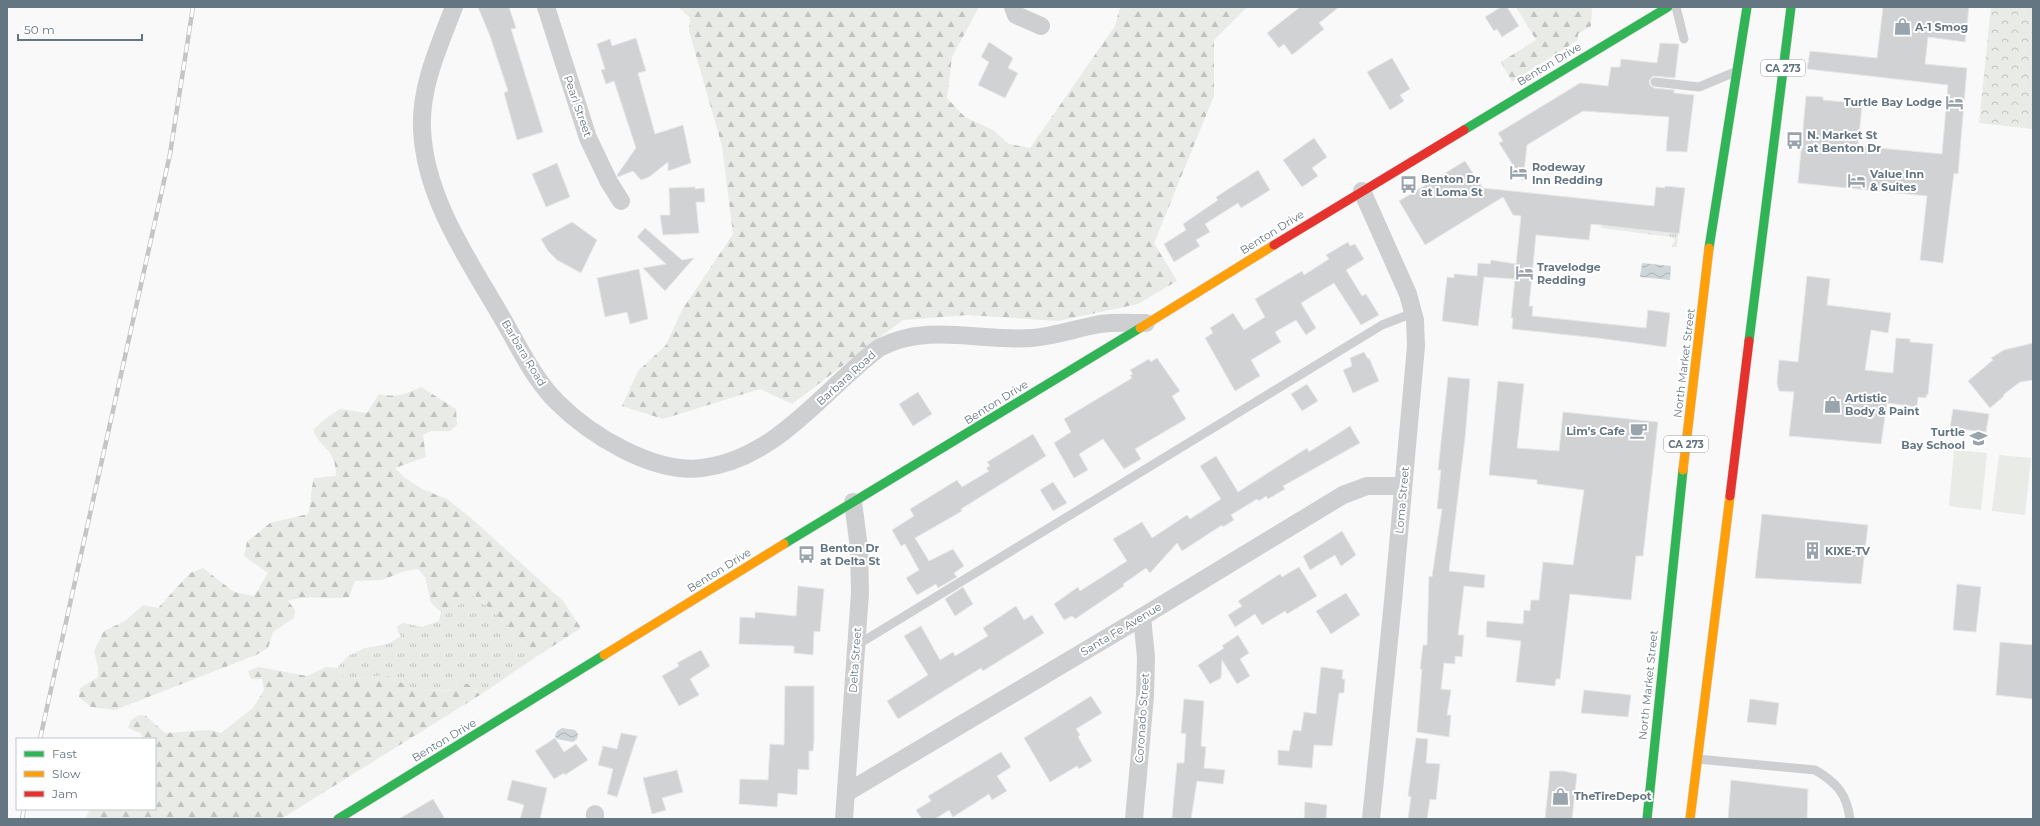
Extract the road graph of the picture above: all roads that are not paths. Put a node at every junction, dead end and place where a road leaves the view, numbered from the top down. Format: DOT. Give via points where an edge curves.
graph roads {
  1 [pos="454,7"];
  2 [pos="546,7"];
  3 [pos="1013,7"];
  4 [pos="1668,7"];
  5 [pos="1676,7"];
  6 [pos="1748,7"];
  7 [pos="1791,7"];
  8 [pos="1041,26"];
  9 [pos="1684,39"];
  10 [pos="1738,71"];
  11 [pos="1655,82"];
  12 [pos="1362,191"];
  13 [pos="621,201"];
  14 [pos="1413,313"];
  15 [pos="1146,323"];
  16 [pos="1403,486"];
  17 [pos="852,502"];
  18 [pos="1142,617"];
  19 [pos="856,645"];
  20 [pos="1697,759"];
  21 [pos="846,793"];
  22 [pos="841,817"];
  23 [pos="338,819"];
  24 [pos="1134,819"];
  25 [pos="1371,819"];
  26 [pos="1647,819"];
  27 [pos="1690,819"];
  28 [pos="1850,819"];
  1 -- 15 [label="street, Barbara Road" via="430,71 423,115 424,143 437,197 477,274 543,387 582,424 628,452 660,465 683,469 704,468 731,460 754,450 785,431 879,348 916,336 937,333 1021,339 1052,336 1101,324"];
  2 -- 13 [label="street, Pearl Street" via="588,138"];
  3 -- 8 [label="street" via="1016,15"];
  4 -- 12 [label="main road, Benton Drive"];
  5 -- 9 [label="lane"];
  6 -- 10 [label="main road, North Market Street / CA 273"];
  7 -- 20 [label="main road, CA 273"];
  10 -- 11 [label="lane" via="1699,87"];
  10 -- 26 [label="main road, North Market Street / CA 273" via="1709,250 1692,385"];
  12 -- 14 [label="street, Loma Street" via="1408,294"];
  12 -- 15 [label="main road, Benton Drive"];
  14 -- 16 [label="street, Loma Street" via="1416,360"];
  14 -- 19 [label="lane" via="1382,325"];
  15 -- 17 [label="main road, Benton Drive"];
  16 -- 18 [label="street, Santa Fe Avenue" via="1367,486 1343,495"];
  16 -- 25 [label="street, Loma Street"];
  17 -- 19 [label="street, Delta Street" via="860,570"];
  17 -- 23 [label="main road, Benton Drive"];
  18 -- 21 [label="street, Santa Fe Avenue"];
  18 -- 24 [label="street, Coronado Street" via="1146,696"];
  19 -- 21 [label="street, Delta Street"];
  20 -- 27 [label="main road, CA 273"];
  20 -- 28 [label="lane" via="1815,770 1831,779 1842,793"];
  21 -- 22 [label="street, Delta Street"];
}
